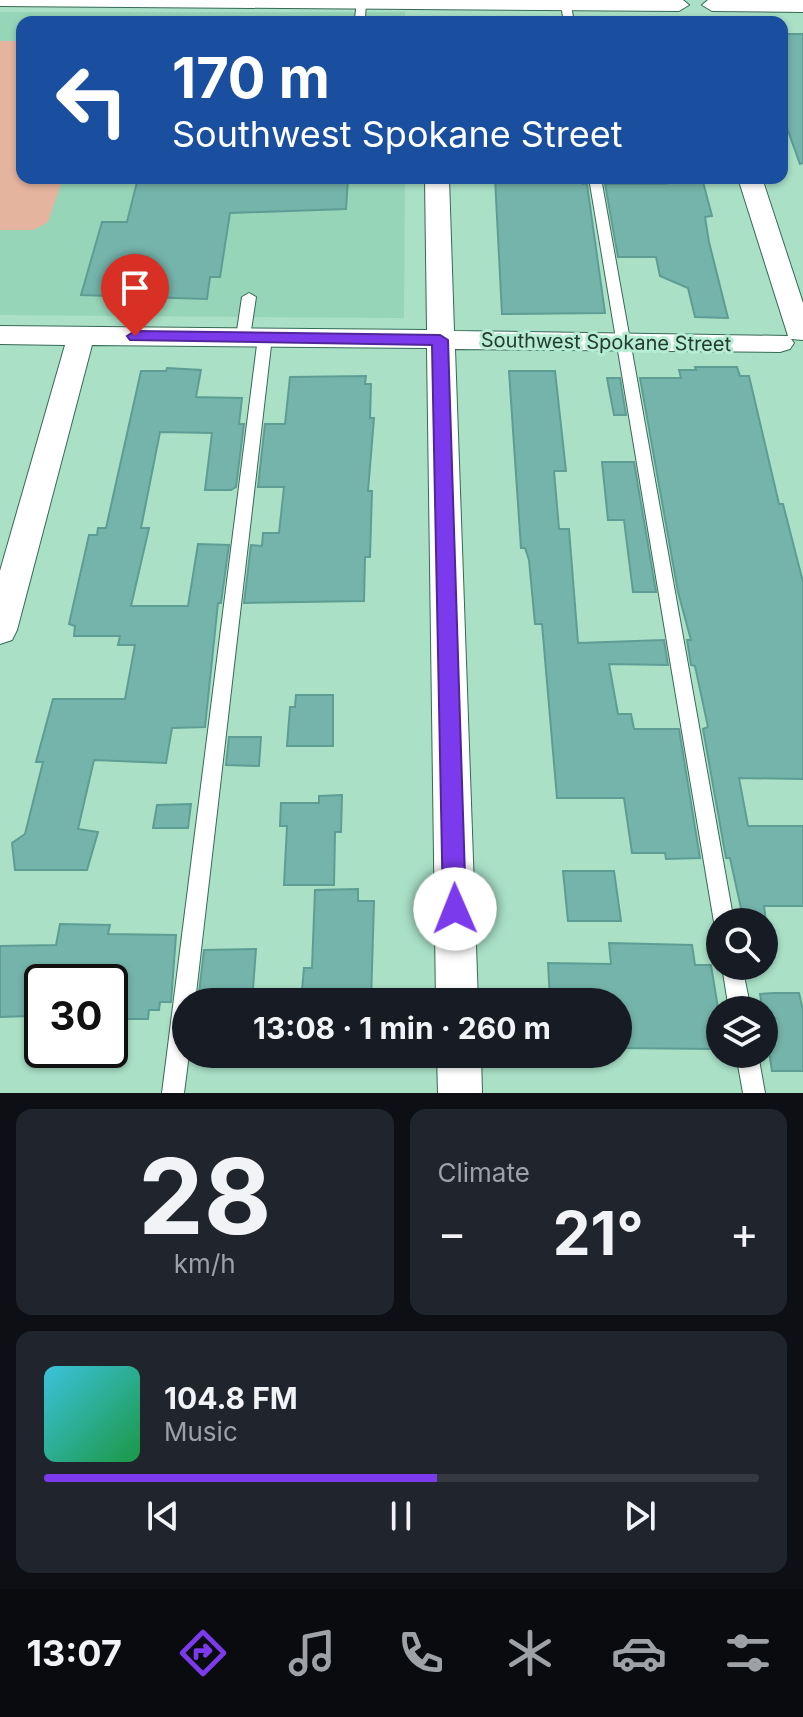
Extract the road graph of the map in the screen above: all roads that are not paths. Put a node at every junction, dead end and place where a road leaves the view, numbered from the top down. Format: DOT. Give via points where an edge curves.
graph roads {
  1 [pos="0,0"];
  2 [pos="40,0"];
  3 [pos="169,0"];
  4 [pos="803,6"];
  5 [pos="433,8"];
  6 [pos="697,8"];
  7 [pos="567,9"];
  8 [pos="437,184"];
  9 [pos="596,184"];
  10 [pos="752,184"];
  11 [pos="249,297"];
  12 [pos="0,335"];
  13 [pos="81,336"];
  14 [pos="254,337"];
  15 [pos="440,340"];
  16 [pos="796,341"];
  17 [pos="622,342"];
  18 [pos="0,630"];
  19 [pos="722,908"];
  20 [pos="457,988"];
  21 [pos="459,1068"];
  22 [pos="750,1068"];
  23 [pos="173,1093"];
  24 [pos="460,1093"];
  25 [pos="754,1093"];
  1 -- 2 [label="street"];
  2 -- 3 [label="street"];
  3 -- 5 [label="street" via="361,11"];
  4 -- 6 [label="street"];
  5 -- 7 [label="street"];
  6 -- 7 [label="street"];
  8 -- 15 [label="street"];
  9 -- 17 [label="lane"];
  10 -- 16 [label="street"];
  11 -- 14 [label="lane"];
  12 -- 13 [label="street, Southwest Spokane Street"];
  13 -- 14 [label="street, Southwest Spokane Street"];
  13 -- 18 [label="street"];
  14 -- 15 [label="street, Southwest Spokane Street"];
  14 -- 23 [label="lane"];
  15 -- 17 [label="street, Southwest Spokane Street"];
  15 -- 20 [label="street"];
  16 -- 17 [label="street, Southwest Spokane Street"];
  17 -- 19 [label="lane"];
  21 -- 24 [label="street"];
  22 -- 25 [label="lane"];
}
